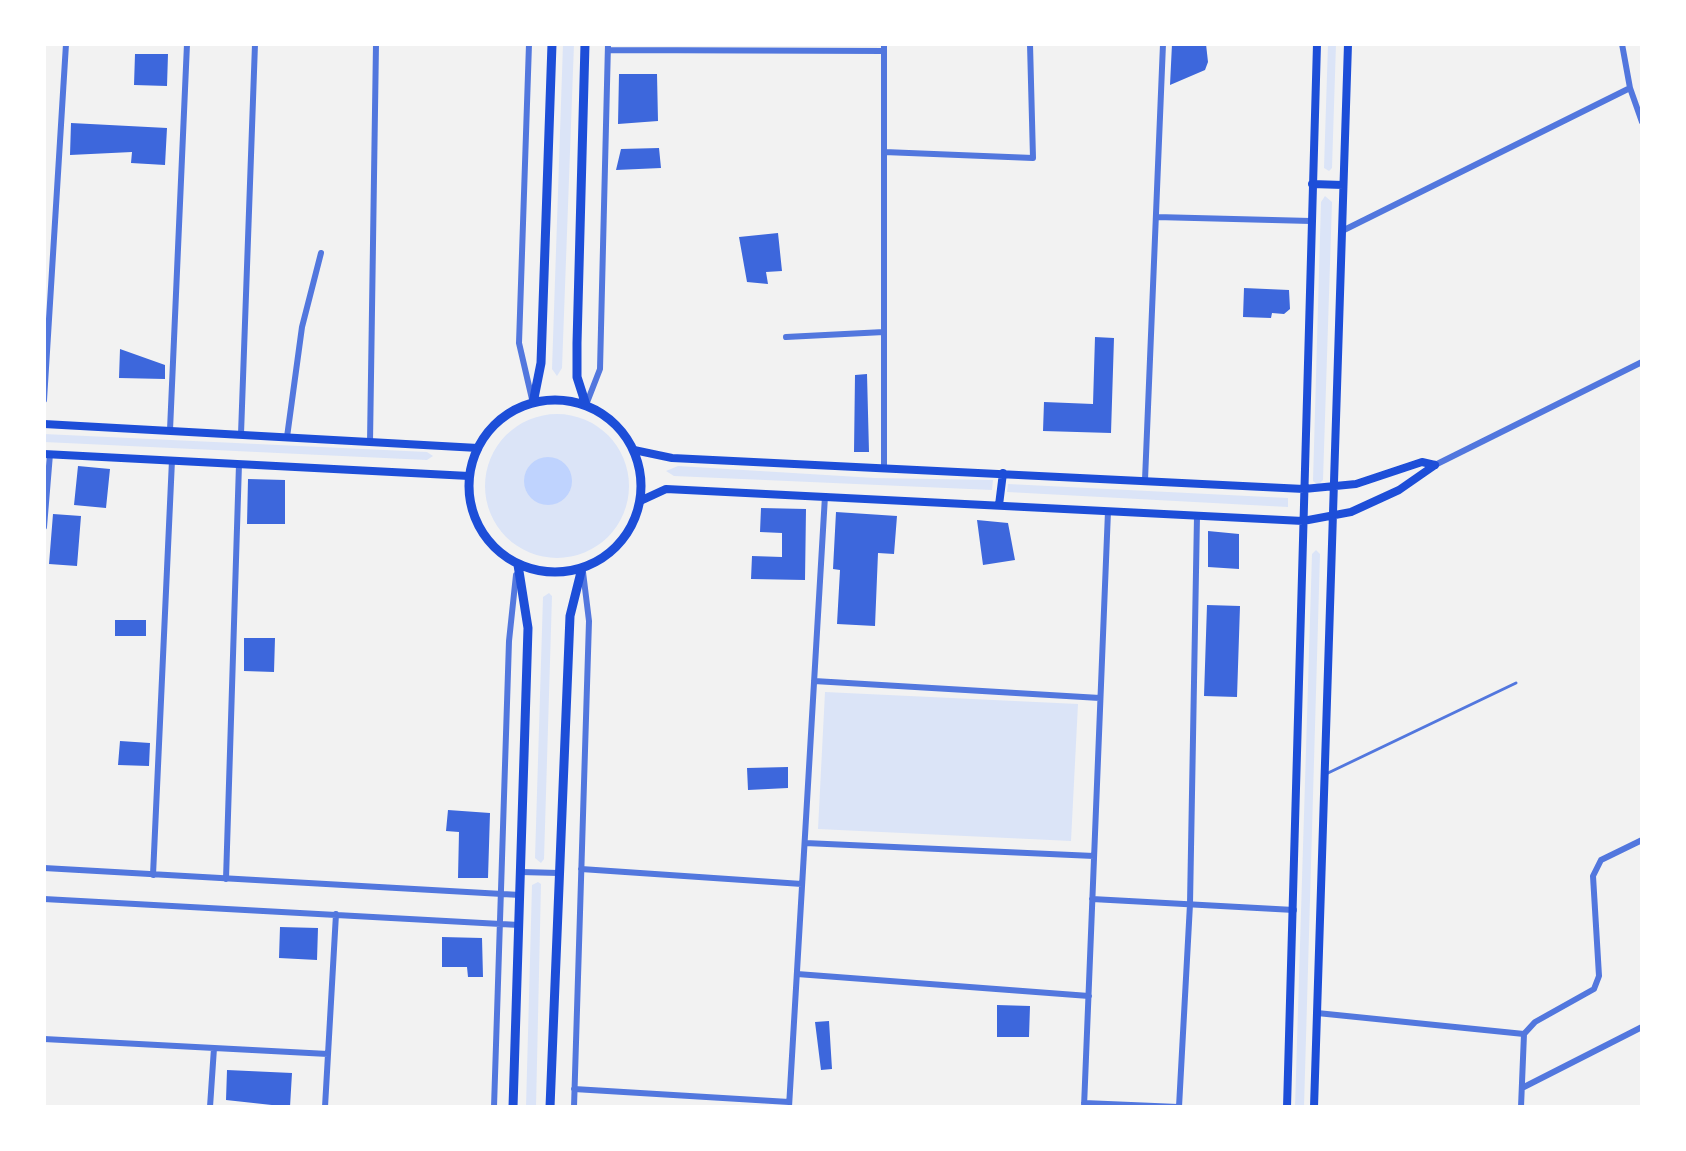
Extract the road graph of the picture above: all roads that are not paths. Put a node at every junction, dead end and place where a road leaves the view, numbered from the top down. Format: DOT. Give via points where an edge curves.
graph roads {
  1 [pos="66,44"];
  2 [pos="187,44"];
  3 [pos="255,44"];
  4 [pos="376,44"];
  5 [pos="529,44"];
  6 [pos="552,44"];
  7 [pos="585,44"];
  8 [pos="1030,44"];
  9 [pos="1163,44"];
  10 [pos="1317,44"];
  11 [pos="1348,44"];
  12 [pos="1622,44"];
  13 [pos="608,47"];
  14 [pos="884,48"];
  15 [pos="1630,88"];
  16 [pos="1642,122"];
  17 [pos="884,152"];
  18 [pos="1312,184"];
  19 [pos="1343,185"];
  20 [pos="1156,217"];
  21 [pos="1311,221"];
  22 [pos="1342,231"];
  23 [pos="321,253"];
  24 [pos="884,332"];
  25 [pos="786,337"];
  26 [pos="1642,362"];
  27 [pos="44,400"];
  28 [pos="533,403"];
  29 [pos="586,405"];
  30 [pos="44,424"];
  31 [pos="170,430"];
  32 [pos="241,434"];
  33 [pos="287,437"];
  34 [pos="370,442"];
  35 [pos="478,448"];
  36 [pos="634,450"];
  37 [pos="47,454"];
  38 [pos="172,460"];
  39 [pos="239,464"];
  40 [pos="1435,465"];
  41 [pos="884,467"];
  42 [pos="1003,473"];
  43 [pos="469,476"];
  44 [pos="1145,480"];
  45 [pos="1335,487"];
  46 [pos="1304,489"];
  47 [pos="825,496"];
  48 [pos="640,501"];
  49 [pos="999,505"];
  50 [pos="1108,511"];
  51 [pos="1197,516"];
  52 [pos="1334,516"];
  53 [pos="1303,521"];
  54 [pos="44,527"];
  55 [pos="518,565"];
  56 [pos="582,568"];
  57 [pos="814,681"];
  58 [pos="1516,683"];
  59 [pos="1100,698"];
  60 [pos="1325,774"];
  61 [pos="1642,840"];
  62 [pos="805,843"];
  63 [pos="1094,856"];
  64 [pos="44,868"];
  65 [pos="581,869"];
  66 [pos="520,872"];
  67 [pos="559,873"];
  68 [pos="153,875"];
  69 [pos="226,879"];
  70 [pos="802,884"];
  71 [pos="500,894"];
  72 [pos="520,895"];
  73 [pos="44,899"];
  74 [pos="1092,899"];
  75 [pos="1190,904"];
  76 [pos="1294,910"];
  77 [pos="336,914"];
  78 [pos="500,924"];
  79 [pos="519,925"];
  80 [pos="797,974"];
  81 [pos="1089,996"];
  82 [pos="1317,1013"];
  83 [pos="1642,1027"];
  84 [pos="1524,1034"];
  85 [pos="44,1039"];
  86 [pos="214,1048"];
  87 [pos="328,1054"];
  88 [pos="1522,1088"];
  89 [pos="574,1089"];
  90 [pos="789,1104"];
  91 [pos="1084,1105"];
  92 [pos="210,1107"];
  93 [pos="325,1107"];
  94 [pos="494,1107"];
  95 [pos="513,1107"];
  96 [pos="550,1107"];
  97 [pos="574,1107"];
  98 [pos="1178,1107"];
  99 [pos="1287,1107"];
  100 [pos="1314,1107"];
  101 [pos="1521,1107"];
  1 -- 27 [label="street"];
  2 -- 31 [label="street"];
  3 -- 32 [label="street"];
  4 -- 34 [label="street"];
  5 -- 28 [label="street" via="519,343"];
  6 -- 28 [label="main road" via="541,363"];
  7 -- 29 [label="main road" via="577,377"];
  8 -- 17 [label="street" via="1033,158"];
  9 -- 20 [label="street"];
  10 -- 18 [label="main road"];
  11 -- 19 [label="main road"];
  12 -- 15 [label="street"];
  13 -- 14 [label="street"];
  13 -- 29 [label="street" via="600,369"];
  14 -- 17 [label="street"];
  15 -- 16 [label="street"];
  15 -- 22 [label="street"];
  17 -- 24 [label="street"];
  18 -- 19 [label="main road"];
  18 -- 21 [label="main road"];
  19 -- 22 [label="main road"];
  20 -- 21 [label="street"];
  20 -- 44 [label="street"];
  21 -- 46 [label="main road"];
  22 -- 45 [label="main road"];
  23 -- 33 [label="street" via="302,327"];
  24 -- 25 [label="street"];
  24 -- 41 [label="street"];
  26 -- 40 [label="street"];
  28 -- 29 [label="main road"];
  28 -- 35 [label="main road" via="510,412"];
  29 -- 36 [label="main road" via="606,416"];
  30 -- 31 [label="main road"];
  31 -- 32 [label="main road"];
  32 -- 33 [label="main road"];
  33 -- 34 [label="main road"];
  34 -- 35 [label="main road"];
  35 -- 43 [label="main road"];
  36 -- 41 [label="main road" via="672,458"];
  36 -- 48 [label="main road" via="641,475"];
  37 -- 38 [label="main road"];
  37 -- 54 [label="street"];
  38 -- 39 [label="main road"];
  38 -- 68 [label="street"];
  39 -- 43 [label="main road"];
  39 -- 69 [label="street"];
  40 -- 45 [label="main road" via="1413,464"];
  40 -- 52 [label="main road" via="1399,490"];
  41 -- 42 [label="main road"];
  42 -- 44 [label="main road"];
  42 -- 49 [label="main road"];
  43 -- 55 [label="main road" via="472,508 485,537"];
  44 -- 46 [label="main road"];
  45 -- 46 [label="main road"];
  45 -- 52 [label="main road"];
  46 -- 53 [label="main road"];
  47 -- 48 [label="main road" via="666,489"];
  47 -- 49 [label="main road"];
  47 -- 57 [label="street"];
  48 -- 56 [label="main road" via="621,543"];
  49 -- 50 [label="main road"];
  50 -- 51 [label="main road"];
  50 -- 59 [label="street"];
  51 -- 53 [label="main road"];
  51 -- 75 [label="street"];
  52 -- 53 [label="main road"];
  52 -- 60 [label="main road"];
  53 -- 76 [label="main road"];
  55 -- 56 [label="main road" via="559,573"];
  55 -- 66 [label="main road" via="528,628"];
  55 -- 71 [label="street" via="509,641"];
  56 -- 65 [label="street" via="589,621"];
  56 -- 67 [label="main road" via="570,616"];
  57 -- 59 [label="street"];
  57 -- 62 [label="street"];
  58 -- 60 [label="lane"];
  59 -- 63 [label="street"];
  60 -- 82 [label="main road"];
  61 -- 84 [label="street" via="1601,860 1593,876 1599,976 1594,989 1535,1022"];
  62 -- 63 [label="street"];
  62 -- 70 [label="street"];
  63 -- 74 [label="street"];
  64 -- 68 [label="street"];
  65 -- 70 [label="street"];
  65 -- 89 [label="street"];
  66 -- 67 [label="street"];
  66 -- 72 [label="main road"];
  67 -- 96 [label="main road"];
  68 -- 69 [label="street"];
  69 -- 71 [label="street"];
  70 -- 80 [label="street"];
  71 -- 72 [label="street"];
  71 -- 78 [label="street"];
  72 -- 79 [label="main road"];
  73 -- 77 [label="street"];
  74 -- 75 [label="street"];
  74 -- 81 [label="street"];
  75 -- 76 [label="street"];
  75 -- 98 [label="street"];
  76 -- 99 [label="main road"];
  77 -- 78 [label="street"];
  77 -- 87 [label="street"];
  78 -- 79 [label="street"];
  78 -- 94 [label="street"];
  79 -- 95 [label="main road"];
  80 -- 81 [label="street"];
  80 -- 90 [label="street"];
  81 -- 91 [label="street"];
  82 -- 84 [label="street"];
  82 -- 100 [label="main road"];
  83 -- 88 [label="street"];
  84 -- 88 [label="street"];
  85 -- 86 [label="street"];
  86 -- 87 [label="street"];
  86 -- 92 [label="street"];
  87 -- 93 [label="street"];
  88 -- 101 [label="street"];
  89 -- 90 [label="street"];
  89 -- 97 [label="street"];
  91 -- 98 [label="street"];
}
